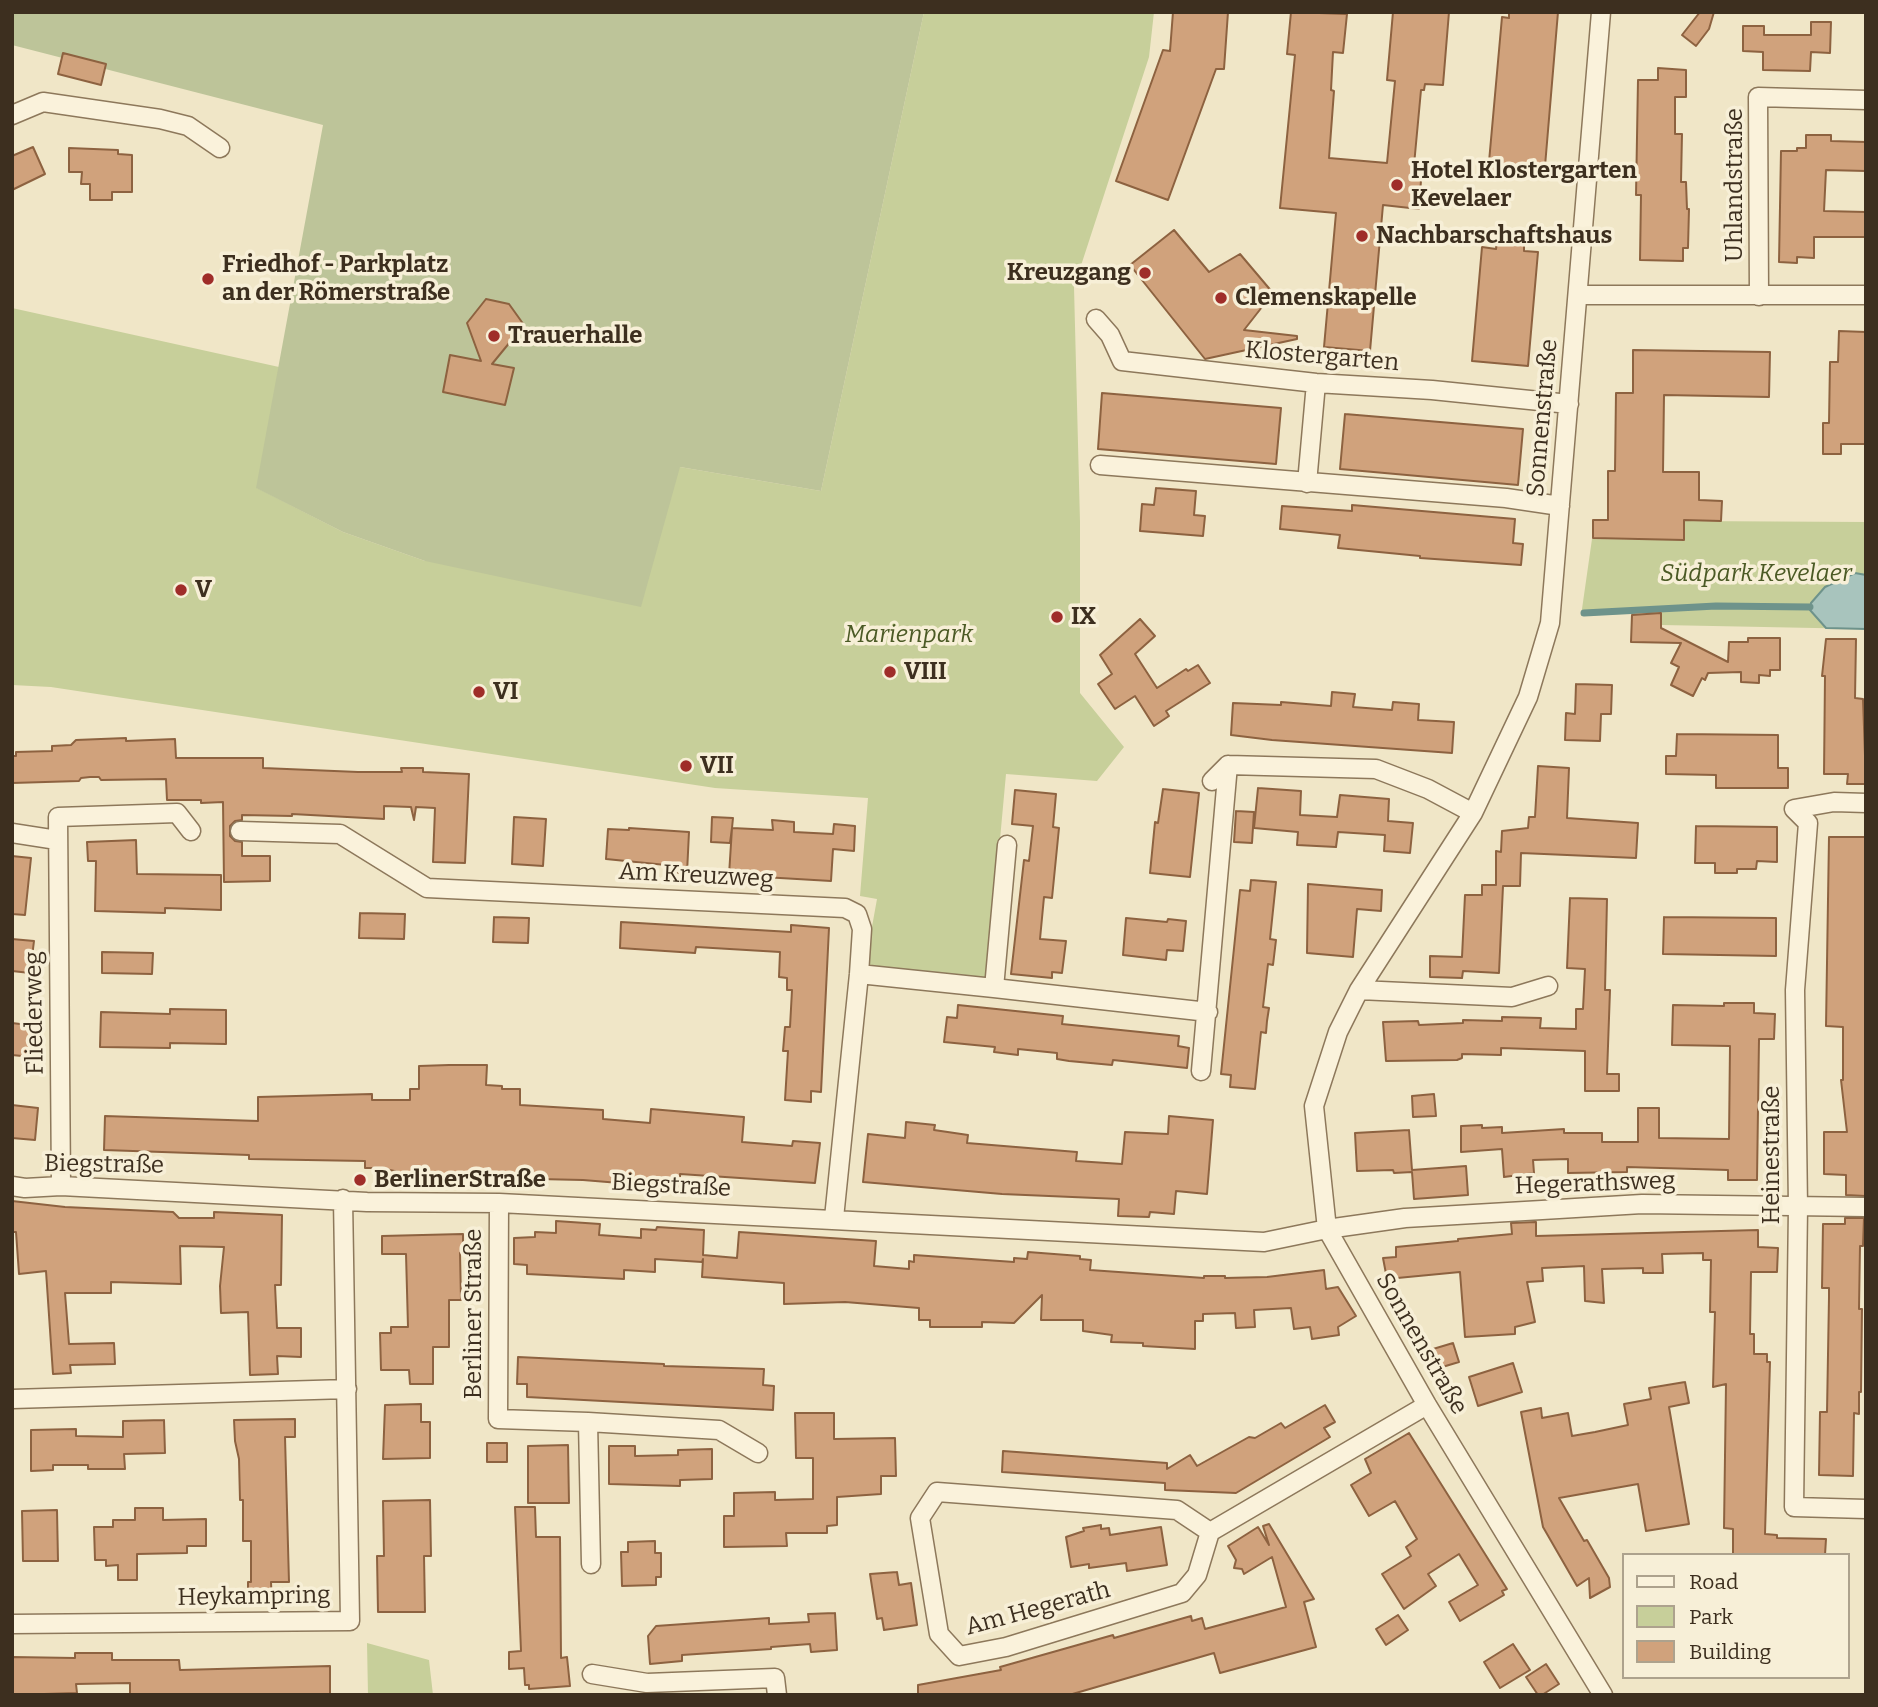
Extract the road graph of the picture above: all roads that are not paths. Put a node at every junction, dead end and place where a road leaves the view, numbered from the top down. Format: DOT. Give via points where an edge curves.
graph roads {
  1 [pos="1601,12"];
  2 [pos="1866,100"];
  3 [pos="12,115"];
  4 [pos="220,148"];
  5 [pos="1578,295"];
  6 [pos="1866,295"];
  7 [pos="1759,296"];
  8 [pos="1096,319"];
  9 [pos="1317,383"];
  10 [pos="1569,404"];
  11 [pos="1100,465"];
  12 [pos="1307,483"];
  13 [pos="1560,506"];
  14 [pos="1228,765"];
  15 [pos="1212,781"];
  16 [pos="1866,803"];
  17 [pos="1473,813"];
  18 [pos="191,831"];
  19 [pos="240,831"];
  20 [pos="12,833"];
  21 [pos="57,840"];
  22 [pos="1007,845"];
  23 [pos="859,974"];
  24 [pos="1548,986"];
  25 [pos="994,989"];
  26 [pos="1359,990"];
  27 [pos="1208,1012"];
  28 [pos="1201,1071"];
  29 [pos="12,1186"];
  30 [pos="61,1186"];
  31 [pos="343,1199"];
  32 [pos="499,1203"];
  33 [pos="1798,1207"];
  34 [pos="1866,1207"];
  35 [pos="834,1218"];
  36 [pos="1327,1229"];
  37 [pos="347,1389"];
  38 [pos="12,1399"];
  39 [pos="1427,1405"];
  40 [pos="588,1422"];
  41 [pos="758,1453"];
  42 [pos="1866,1508"];
  43 [pos="1210,1532"];
  44 [pos="591,1564"];
  45 [pos="12,1623"];
  46 [pos="592,1674"];
  47 [pos="777,1695"];
  48 [pos="1603,1695"];
  1 -- 5 [label="street, Sonnenstraße"];
  2 -- 7 [label="street, Uhlandstraße" via="1758,97"];
  3 -- 4 [label="street" via="43,102 160,119 188,126"];
  5 -- 7 [label="street"];
  5 -- 10 [label="street, Sonnenstraße"];
  6 -- 7 [label="street"];
  8 -- 9 [label="street, Klostergarten" via="1122,361"];
  9 -- 10 [label="street, Klostergarten"];
  9 -- 12 [label="street"];
  10 -- 13 [label="street, Sonnenstraße"];
  11 -- 12 [label="street"];
  12 -- 13 [label="street"];
  13 -- 17 [label="street, Sonnenstraße" via="1550,623 1528,697"];
  14 -- 15 [label="street"];
  14 -- 17 [label="street" via="1376,769"];
  14 -- 27 [label="street"];
  16 -- 33 [label="street, Heinestraße" via="1834,802 1794,809 1808,822 1795,990"];
  17 -- 26 [label="street, Sonnenstraße"];
  18 -- 21 [label="street" via="177,813 58,817"];
  19 -- 23 [label="street, Am Kreuzweg" via="341,834 426,888 845,908 857,914 862,929"];
  20 -- 21 [label="street"];
  21 -- 30 [label="street, Fliederweg"];
  22 -- 25 [label="street"];
  23 -- 25 [label="street"];
  23 -- 35 [label="street, Am Kreuzweg"];
  24 -- 26 [label="street" via="1512,997"];
  25 -- 27 [label="street"];
  26 -- 36 [label="street, Sonnenstraße" via="1338,1032 1314,1106"];
  27 -- 28 [label="street"];
  29 -- 30 [label="street, Biegstraße"];
  30 -- 31 [label="street, Biegstraße"];
  31 -- 32 [label="street, Biegstraße"];
  31 -- 37 [label="street, Heykampring"];
  32 -- 35 [label="street, Biegstraße"];
  32 -- 40 [label="street, Berliner Straße" via="498,1419"];
  33 -- 34 [label="street, Hegerathsweg"];
  33 -- 36 [label="street, Hegerathsweg" via="1642,1204 1405,1218"];
  33 -- 42 [label="street, Heinestraße" via="1794,1507"];
  35 -- 36 [label="street, Biegstraße" via="1264,1242"];
  36 -- 39 [label="street, Sonnenstraße"];
  37 -- 38 [label="street"];
  37 -- 45 [label="street, Heykampring" via="350,1621"];
  39 -- 43 [label="street"];
  39 -- 48 [label="street, Sonnenstraße"];
  40 -- 41 [label="street, Berliner Straße" via="719,1430"];
  40 -- 44 [label="street"];
  43 -- 43 [label="street, Am Hegerath" via="1197,1576 1182,1593 1006,1647 959,1656 939,1634 920,1518 937,1492 1177,1510"];
  46 -- 47 [label="street" via="647,1684 775,1678"];
}
